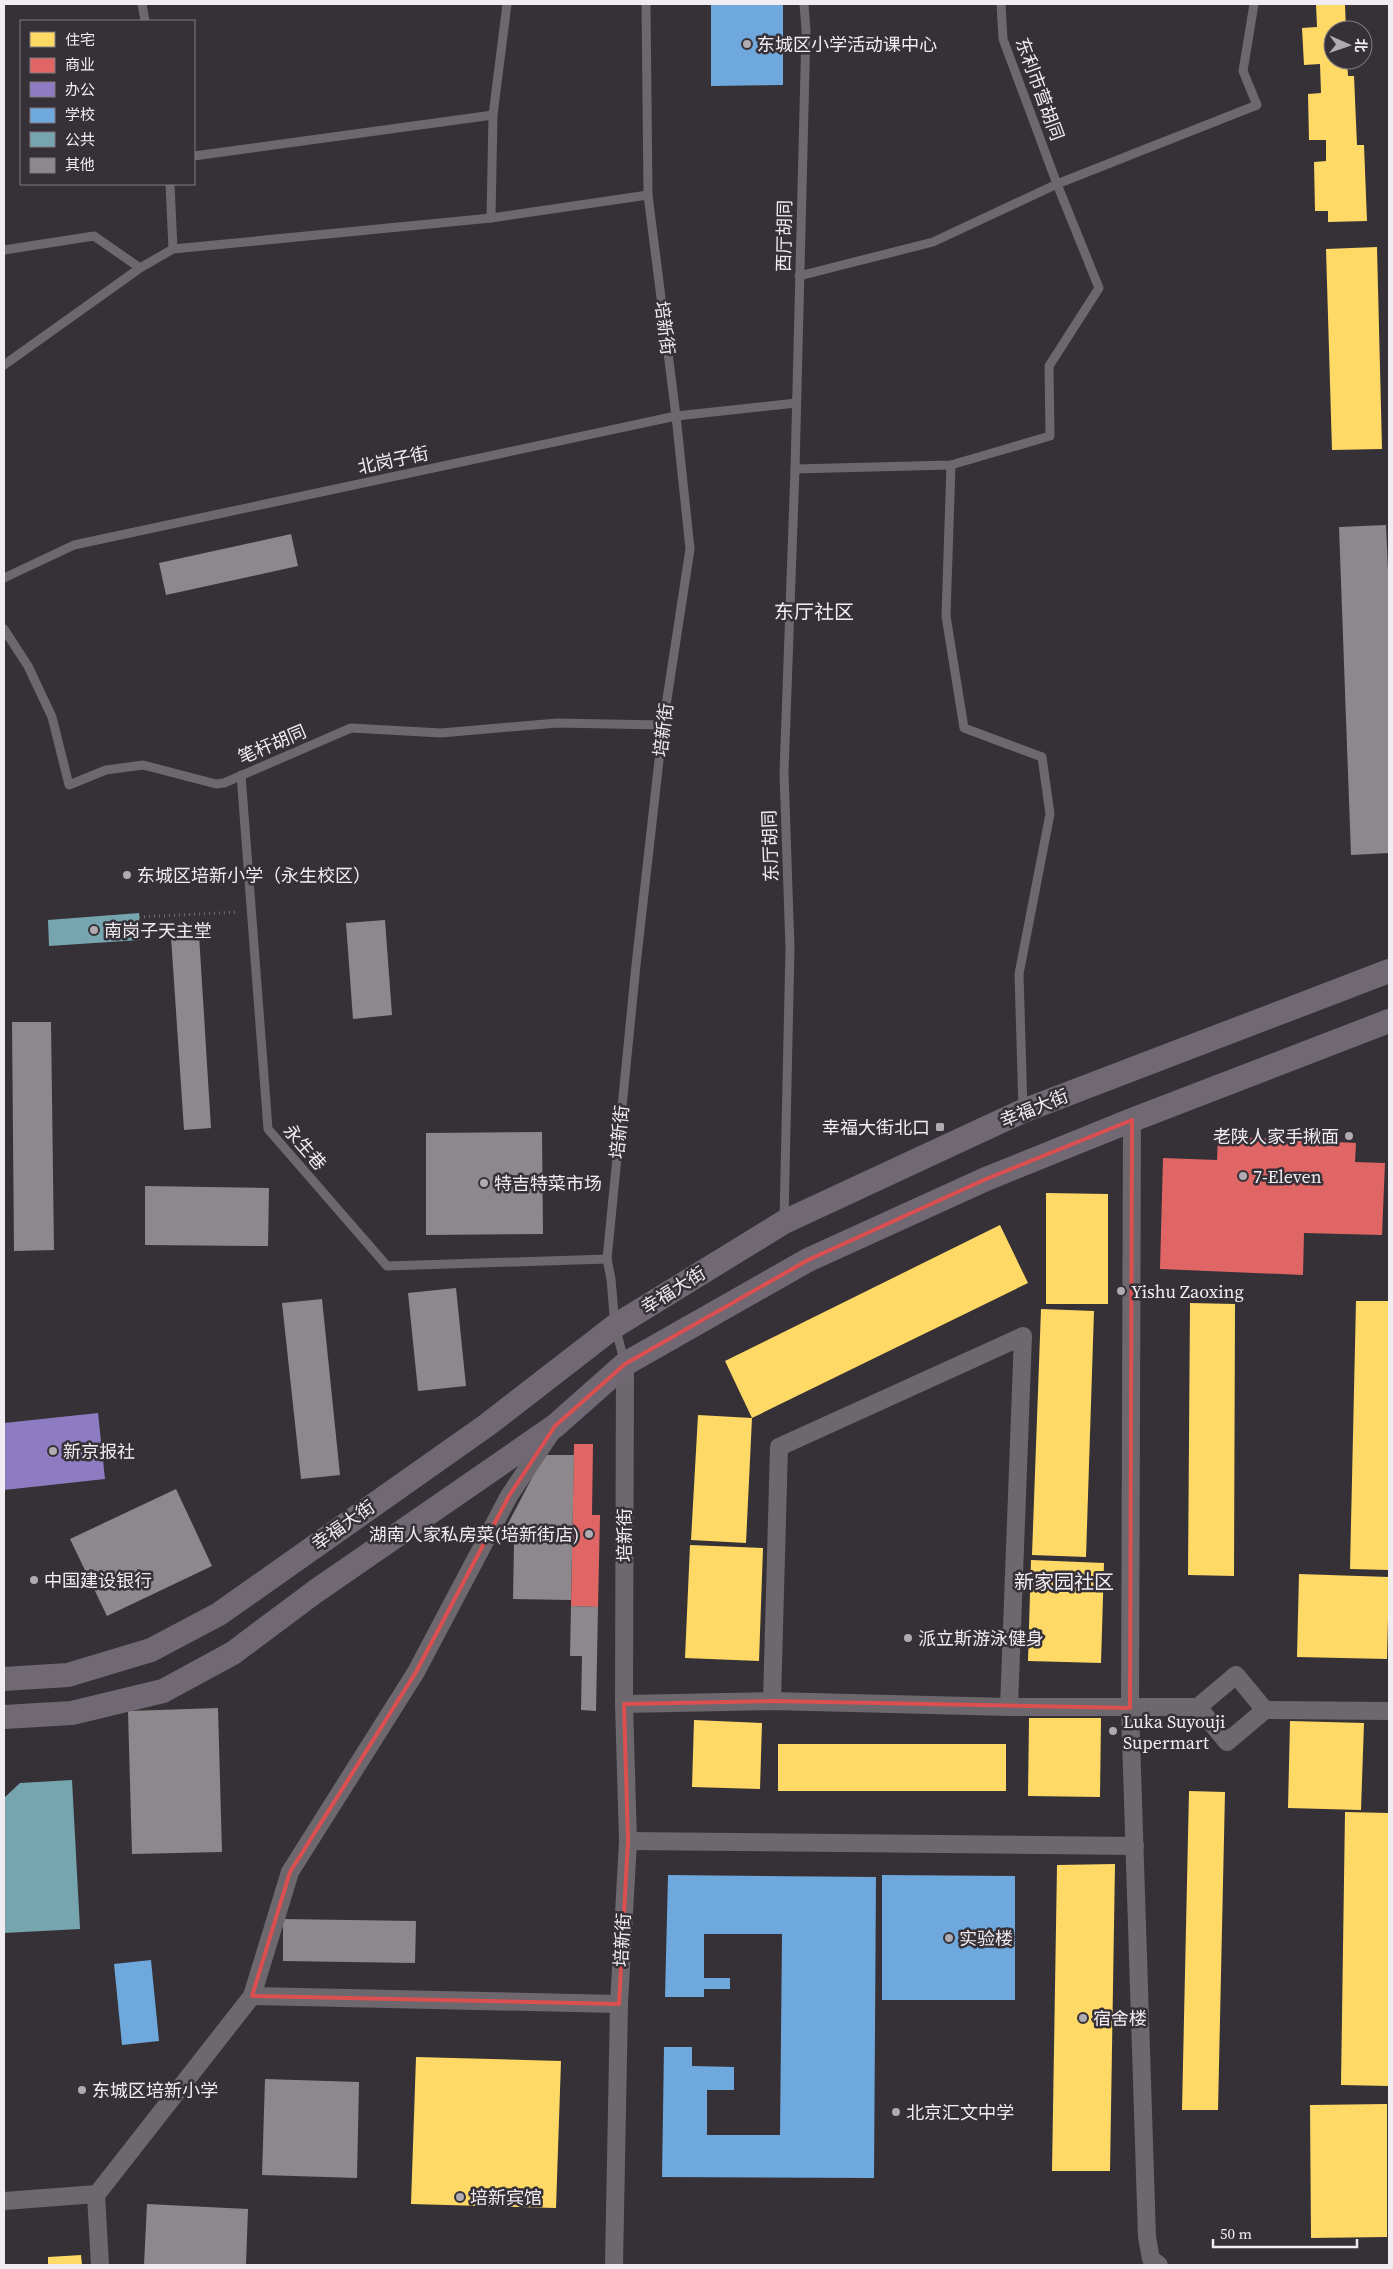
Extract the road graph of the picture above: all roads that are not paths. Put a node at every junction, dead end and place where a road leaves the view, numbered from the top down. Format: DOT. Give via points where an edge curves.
graph roads {
  1 [pos="142,4"];
  2 [pos="507,4"];
  3 [pos="646,4"];
  4 [pos="804,4"];
  5 [pos="1001,4"];
  6 [pos="1254,4"];
  7 [pos="145,20"];
  8 [pos="493,115"];
  9 [pos="195,156"];
  10 [pos="1057,184"];
  11 [pos="170,185"];
  12 [pos="648,195"];
  13 [pos="491,218"];
  14 [pos="173,249"];
  15 [pos="4,250"];
  16 [pos="140,268"];
  17 [pos="799,276"];
  18 [pos="4,365"];
  19 [pos="796,403"];
  20 [pos="676,416"];
  21 [pos="951,465"];
  22 [pos="795,469"];
  23 [pos="4,578"];
  24 [pos="4,629"];
  25 [pos="663,726"];
  26 [pos="242,775"];
  27 [pos="1389,971"];
  28 [pos="1389,1020"];
  29 [pos="1023,1111"];
  30 [pos="1132,1120"];
  31 [pos="784,1222"];
  32 [pos="607,1259"];
  33 [pos="615,1326"];
  34 [pos="625,1364"];
  35 [pos="555,1426"];
  36 [pos="4,1679"];
  37 [pos="772,1701"];
  38 [pos="624,1704"];
  39 [pos="1009,1707"];
  40 [pos="1198,1707"];
  41 [pos="1130,1708"];
  42 [pos="1265,1710"];
  43 [pos="1389,1711"];
  44 [pos="4,1716"];
  45 [pos="628,1841"];
  46 [pos="1135,1846"];
  47 [pos="252,1996"];
  48 [pos="619,2004"];
  49 [pos="96,2195"];
  50 [pos="4,2201"];
  51 [pos="100,2265"];
  52 [pos="614,2265"];
  53 [pos="1159,2265"];
  1 -- 7 [label="lane"];
  2 -- 8 [label="lane"];
  3 -- 12 [label="lane, 培新街"];
  4 -- 17 [label="lane, 西厅胡同"];
  5 -- 10 [label="lane, 东利市营胡同" via="1003,39"];
  6 -- 10 [label="lane" via="1243,71 1257,105"];
  8 -- 9 [label="lane"];
  8 -- 13 [label="lane"];
  10 -- 17 [label="lane" via="934,242"];
  10 -- 21 [label="lane, 东利市营胡同" via="1099,288 1049,366 1050,436"];
  11 -- 14 [label="lane"];
  12 -- 13 [label="lane"];
  12 -- 20 [label="lane, 培新街"];
  13 -- 14 [label="lane"];
  14 -- 16 [label="lane"];
  15 -- 16 [label="lane" via="94,236"];
  16 -- 18 [label="lane"];
  17 -- 19 [label="lane, 西厅胡同"];
  19 -- 20 [label="lane, 北岗子街"];
  19 -- 22 [label="lane, 西厅胡同"];
  20 -- 23 [label="lane, 北岗子街" via="74,545"];
  20 -- 25 [label="lane, 培新街" via="690,549"];
  21 -- 22 [label="lane"];
  21 -- 29 [label="lane" via="946,616 964,728 1042,757 1050,814 1019,974"];
  22 -- 31 [label="lane, 东厅胡同" via="784,773 790,948"];
  24 -- 26 [label="lane, 笔杆胡同" via="28,666 52,717 69,785 106,770 143,765 216,784"];
  25 -- 26 [label="lane, 笔杆胡同" via="557,723 441,733 351,728"];
  25 -- 32 [label="lane, 培新街"];
  26 -- 32 [label="lane, 永生巷" via="268,1128 387,1266"];
  27 -- 29 [label="main road, 幸福大街"];
  28 -- 30 [label="main road"];
  29 -- 31 [label="main road, 幸福大街"];
  30 -- 34 [label="main road" via="986,1179 808,1260"];
  30 -- 41 [label="street"];
  31 -- 33 [label="main road, 幸福大街"];
  32 -- 33 [label="lane, 培新街"];
  33 -- 34 [label="lane, 培新街"];
  33 -- 36 [label="main road, 幸福大街" via="487,1425 218,1614 150,1650 68,1675"];
  34 -- 35 [label="main road"];
  34 -- 38 [label="street, 培新街"];
  35 -- 44 [label="main road" via="316,1591 234,1653 163,1691 72,1713"];
  35 -- 47 [label="street" via="509,1496 416,1672 290,1872"];
  37 -- 38 [label="street"];
  37 -- 39 [label="street"];
  37 -- 39 [label="street" via="779,1447 1023,1336"];
  38 -- 45 [label="street, 培新街"];
  39 -- 41 [label="street"];
  40 -- 41 [label="street"];
  40 -- 42 [label="street" via="1236,1675"];
  40 -- 42 [label="street" via="1227,1742"];
  41 -- 46 [label="street"];
  42 -- 43 [label="street"];
  45 -- 46 [label="street"];
  45 -- 48 [label="street, 培新街"];
  46 -- 53 [label="street" via="1146,2237 1151,2259"];
  47 -- 48 [label="street"];
  47 -- 49 [label="street"];
  48 -- 52 [label="street, 培新街"];
  49 -- 50 [label="street"];
  49 -- 51 [label="street"];
}
